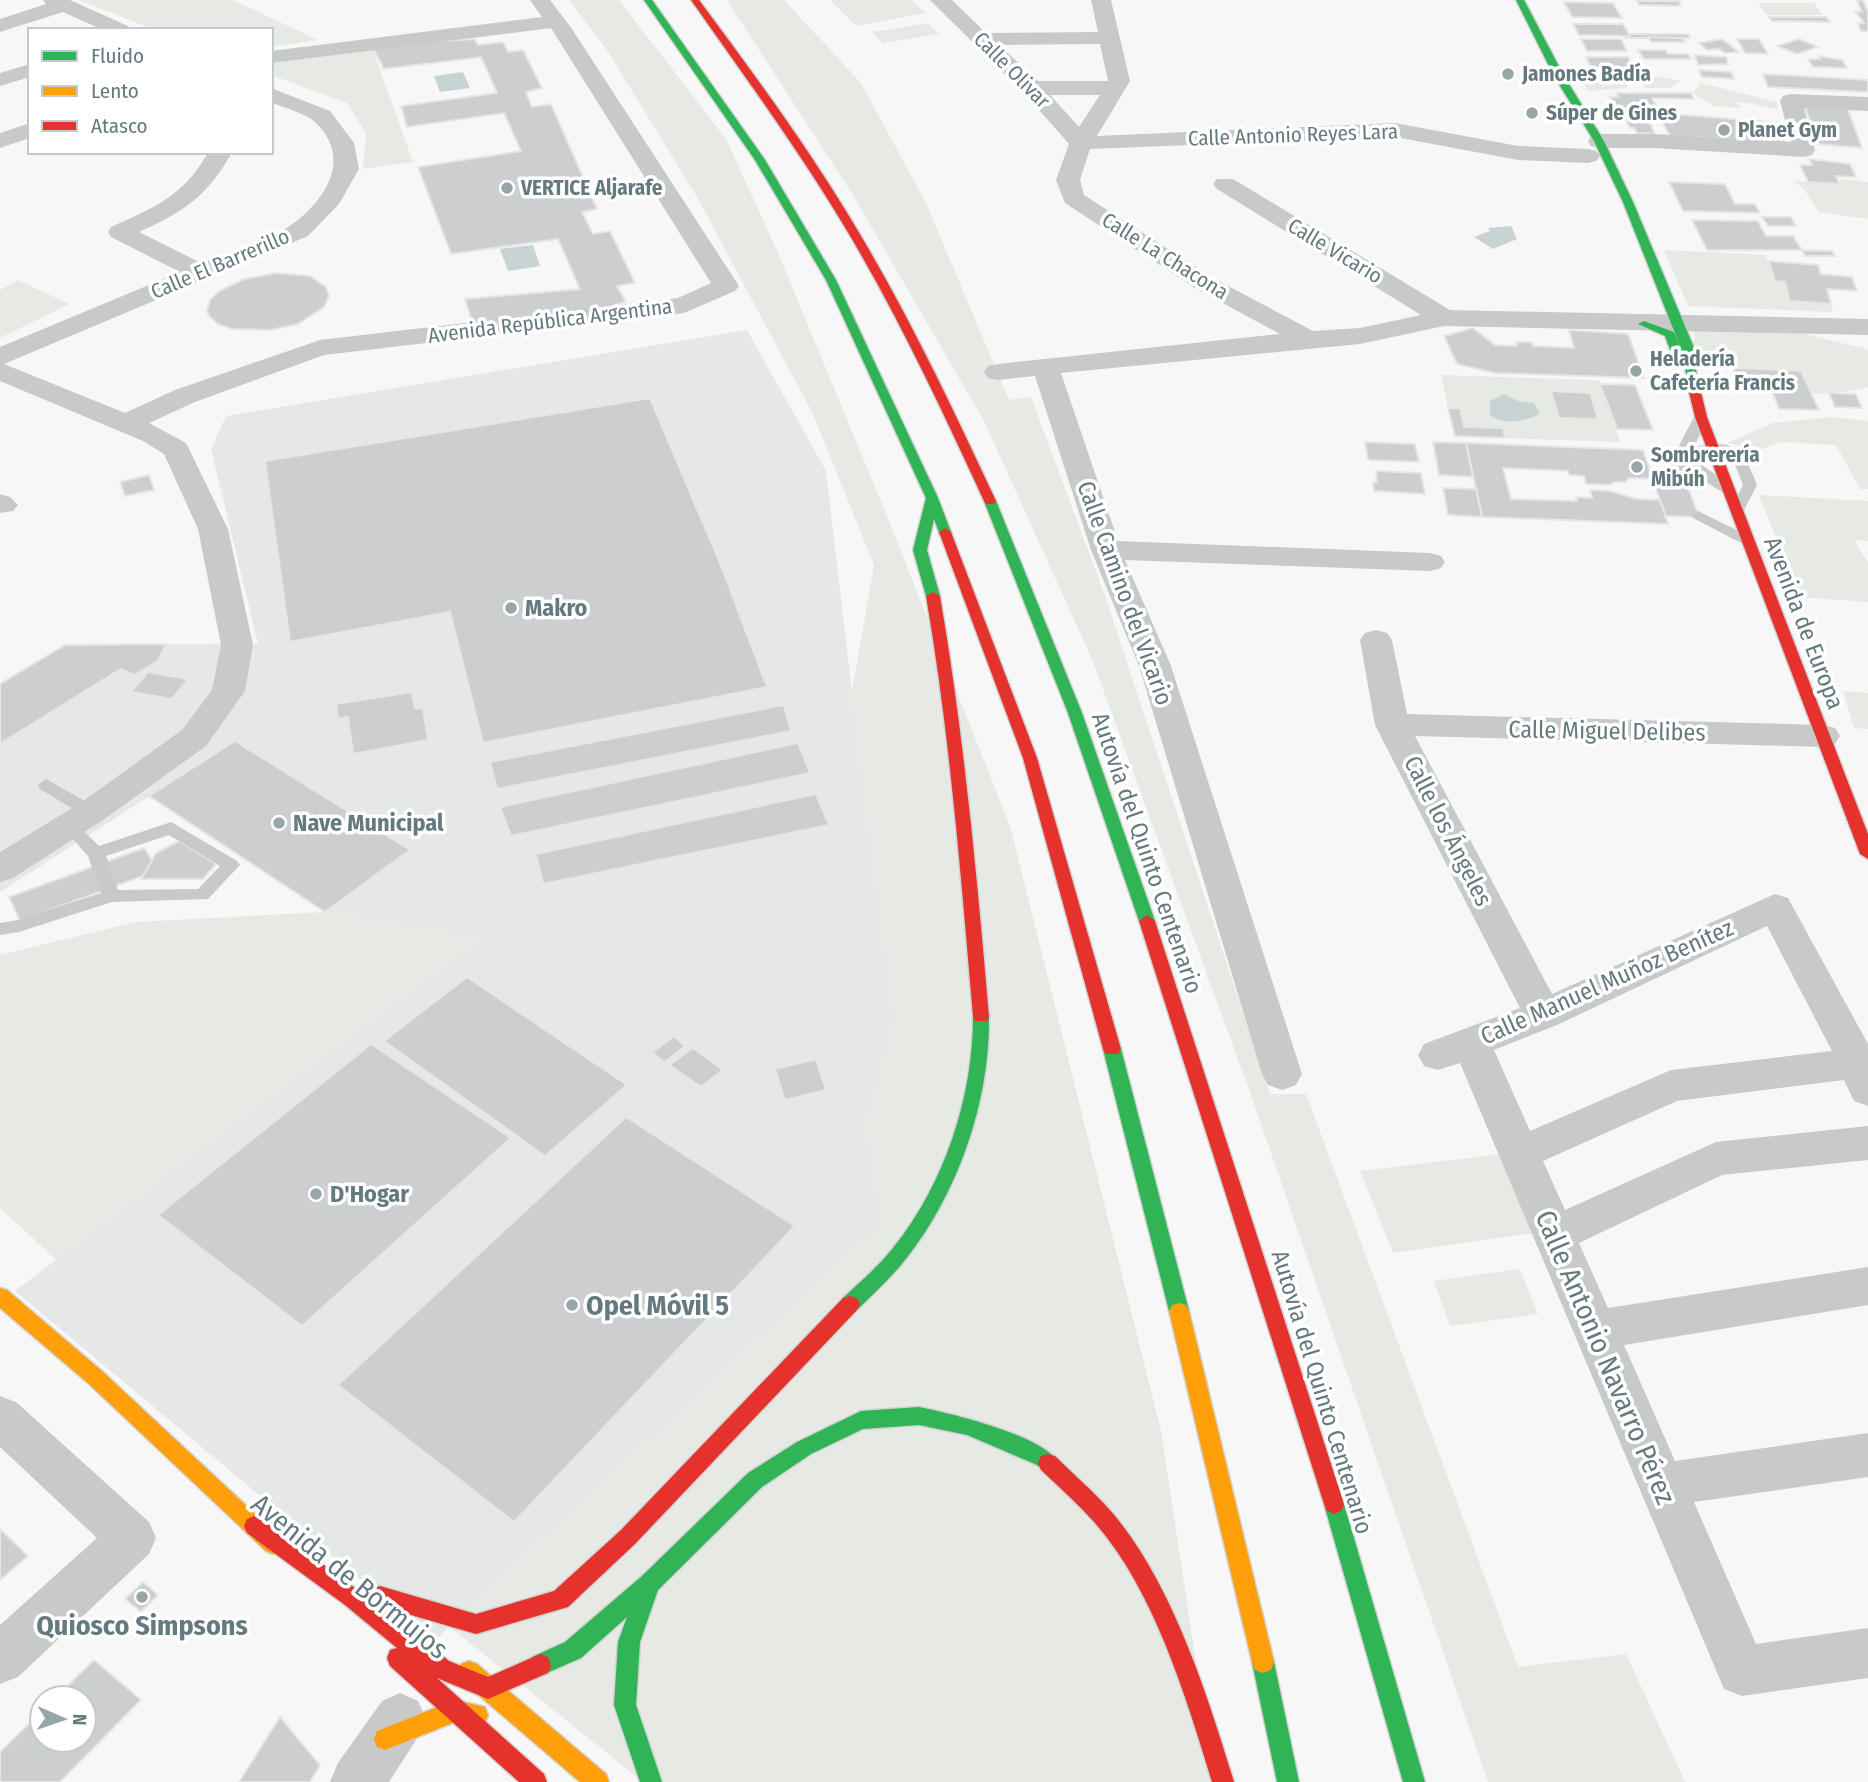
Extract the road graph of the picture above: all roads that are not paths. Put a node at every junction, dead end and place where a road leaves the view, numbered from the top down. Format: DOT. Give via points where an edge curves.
graph roads {
  1 [pos="540,0"];
  2 [pos="648,0"];
  3 [pos="695,0"];
  4 [pos="940,0"];
  5 [pos="1101,0"];
  6 [pos="1520,0"];
  7 [pos="59,2"];
  8 [pos="556,21"];
  9 [pos="0,26"];
  10 [pos="117,28"];
  11 [pos="1109,38"];
  12 [pos="981,39"];
  13 [pos="273,57"];
  14 [pos="28,71"];
  15 [pos="0,80"];
  16 [pos="1032,88"];
  17 [pos="1114,88"];
  18 [pos="273,95"];
  19 [pos="1868,104"];
  20 [pos="28,131"];
  21 [pos="0,141"];
  22 [pos="1081,143"];
  23 [pos="217,154"];
  24 [pos="1593,155"];
  25 [pos="1225,184"];
  26 [pos="1620,227"];
  27 [pos="201,273"];
  28 [pos="1444,318"];
  29 [pos="1668,323"];
  30 [pos="1868,327"];
  31 [pos="1310,339"];
  32 [pos="0,357"];
  33 [pos="1045,367"];
  34 [pos="0,371"];
  35 [pos="998,372"];
  36 [pos="1700,412"];
  37 [pos="126,423"];
  38 [pos="1712,446"];
  39 [pos="1681,457"];
  40 [pos="1672,487"];
  41 [pos="1730,491"];
  42 [pos="932,498"];
  43 [pos="1737,511"];
  44 [pos="1698,515"];
  45 [pos="1749,542"];
  46 [pos="1106,550"];
  47 [pos="1430,562"];
  48 [pos="1377,640"];
  49 [pos="1392,725"];
  50 [pos="1823,736"];
  51 [pos="46,785"];
  52 [pos="80,819"];
  53 [pos="1866,847"];
  54 [pos="96,853"];
  55 [pos="0,869"];
  56 [pos="111,896"];
  57 [pos="0,929"];
  58 [pos="1543,1015"];
  59 [pos="1455,1049"];
  60 [pos="1282,1074"];
  61 [pos="1862,1076"];
  62 [pos="1868,1143"];
  63 [pos="1518,1154"];
  64 [pos="1553,1235"];
  65 [pos="1868,1286"];
  66 [pos="3,1296"];
  67 [pos="1594,1330"];
  68 [pos="96,1378"];
  69 [pos="0,1417"];
  70 [pos="1868,1455"];
  71 [pos="227,1479"];
  72 [pos="1661,1485"];
  73 [pos="254,1526"];
  74 [pos="650,1583"];
  75 [pos="411,1622"];
  76 [pos="1868,1653"];
  77 [pos="0,1659"];
  78 [pos="437,1678"];
  79 [pos="488,1688"];
  80 [pos="498,1719"];
  81 [pos="357,1782"];
  82 [pos="536,1782"];
  83 [pos="598,1782"];
  84 [pos="651,1782"];
  85 [pos="1223,1782"];
  86 [pos="1288,1782"];
  87 [pos="1414,1782"];
  1 -- 8 [label="street, Avenida República Argentina"];
  2 -- 42 [label="main road" via="761,160 831,280"];
  3 -- 87 [label="main road, Autovía del Quinto Centenario" via="808,157 899,312 987,495 1074,707 1332,1492"];
  4 -- 12 [label="street, Calle Olivar"];
  5 -- 11 [label="street"];
  6 -- 24 [label="main road"];
  7 -- 9 [label="street"];
  7 -- 10 [label="street"];
  8 -- 13 [label="street"];
  8 -- 37 [label="street, Avenida República Argentina" via="726,286 684,305 320,348 185,396"];
  11 -- 12 [label="street"];
  11 -- 17 [label="street" via="1119,81"];
  12 -- 16 [label="street, Calle Olivar"];
  14 -- 15 [label="street"];
  16 -- 17 [label="street"];
  16 -- 22 [label="street, Calle Olivar"];
  17 -- 22 [label="street, Calle La Chacona"];
  18 -- 27 [label="street, Calle El Barrerillo" via="322,116 342,143 347,169 331,199 299,231"];
  19 -- 24 [label="street, Calle Antonio Reyes Lara" via="1791,101 1804,150 1654,141"];
  20 -- 21 [label="street"];
  22 -- 24 [label="street, Calle Antonio Reyes Lara" via="1395,130 1518,153"];
  22 -- 31 [label="street, Calle La Chacona" via="1068,180 1073,198 1204,282"];
  23 -- 27 [label="street" via="205,180 182,203 120,232"];
  24 -- 29 [label="main road, Avenida de Europa"];
  25 -- 28 [label="street, Calle Vicario"];
  26 -- 29 [label="main road" via="1634,239"];
  27 -- 32 [label="street, Calle El Barrerillo"];
  28 -- 29 [label="street"];
  28 -- 31 [label="street" via="1360,336"];
  29 -- 30 [label="street"];
  29 -- 36 [label="main road, Avenida de Europa" via="1678,374"];
  29 -- 36 [label="main road, Avenida de Europa" via="1689,350"];
  31 -- 33 [label="street"];
  33 -- 35 [label="street"];
  33 -- 46 [label="street, Calle Camino del Vicario"];
  34 -- 37 [label="street"];
  36 -- 38 [label="main road, Avenida de Europa"];
  36 -- 39 [label="lane"];
  37 -- 52 [label="street" via="176,449 213,529 237,645 228,691 194,738"];
  38 -- 39 [label="lane"];
  38 -- 41 [label="main road, Avenida de Europa"];
  38 -- 43 [label="lane" via="1727,447 1742,458 1750,485"];
  39 -- 40 [label="lane"];
  39 -- 41 [label="lane"];
  41 -- 43 [label="main road, Avenida de Europa"];
  42 -- 75 [label="main road, Avenida de Bormujos" via="920,550 936,608 948,691 983,1035 971,1110 942,1181 906,1246 628,1536 560,1600 477,1624 375,1592"];
  42 -- 86 [label="main road" via="1030,758 1134,1127 1254,1621"];
  43 -- 45 [label="main road, Avenida de Europa"];
  44 -- 45 [label="lane"];
  45 -- 50 [label="main road, Avenida de Europa"];
  46 -- 47 [label="street"];
  46 -- 60 [label="street, Calle Camino del Vicario" via="1155,666"];
  48 -- 49 [label="street, Calle los Ángeles"];
  49 -- 50 [label="street, Calle Miguel Delibes"];
  49 -- 58 [label="street, Calle los Ángeles"];
  50 -- 53 [label="main road, Avenida de Europa"];
  51 -- 52 [label="lane"];
  52 -- 54 [label="lane"];
  52 -- 55 [label="street"];
  54 -- 56 [label="lane"];
  54 -- 56 [label="lane" via="171,828 231,865 202,895"];
  56 -- 57 [label="lane"];
  58 -- 59 [label="street, Calle Manuel Muñoz Benítez"];
  58 -- 61 [label="street, Calle Manuel Muñoz Benítez" via="1775,907"];
  59 -- 63 [label="street, Calle Antonio Navarro Pérez"];
  61 -- 63 [label="street" via="1671,1086"];
  62 -- 64 [label="street" via="1716,1159"];
  63 -- 64 [label="street, Calle Antonio Navarro Pérez"];
  64 -- 67 [label="street, Calle Antonio Navarro Pérez"];
  65 -- 67 [label="street"];
  66 -- 68 [label="main road, Avenida de Bormujos"];
  67 -- 72 [label="street, Calle Antonio Navarro Pérez"];
  68 -- 71 [label="main road, Avenida de Bormujos"];
  68 -- 73 [label="main road, Avenida de Bormujos"];
  69 -- 77 [label="street" via="132,1538"];
  70 -- 72 [label="street"];
  72 -- 76 [label="street, Calle Antonio Navarro Pérez" via="1742,1671"];
  73 -- 78 [label="main road, Avenida de Bormujos" via="380,1642"];
  73 -- 79 [label="main road" via="354,1598 441,1669"];
  74 -- 79 [label="main road" via="573,1650"];
  74 -- 84 [label="main road" via="629,1642 625,1705"];
  74 -- 85 [label="main road" via="755,1480 816,1442 861,1420 919,1416 969,1426 1042,1457 1103,1517 1149,1584 1197,1697"];
  78 -- 79 [label="main road, Avenida de Bormujos"];
  78 -- 80 [label="main road"];
  78 -- 81 [label="street" via="385,1739"];
  78 -- 82 [label="main road, Avenida de Bormujos"];
  79 -- 83 [label="main road, Avenida de Bormujos"];
}
